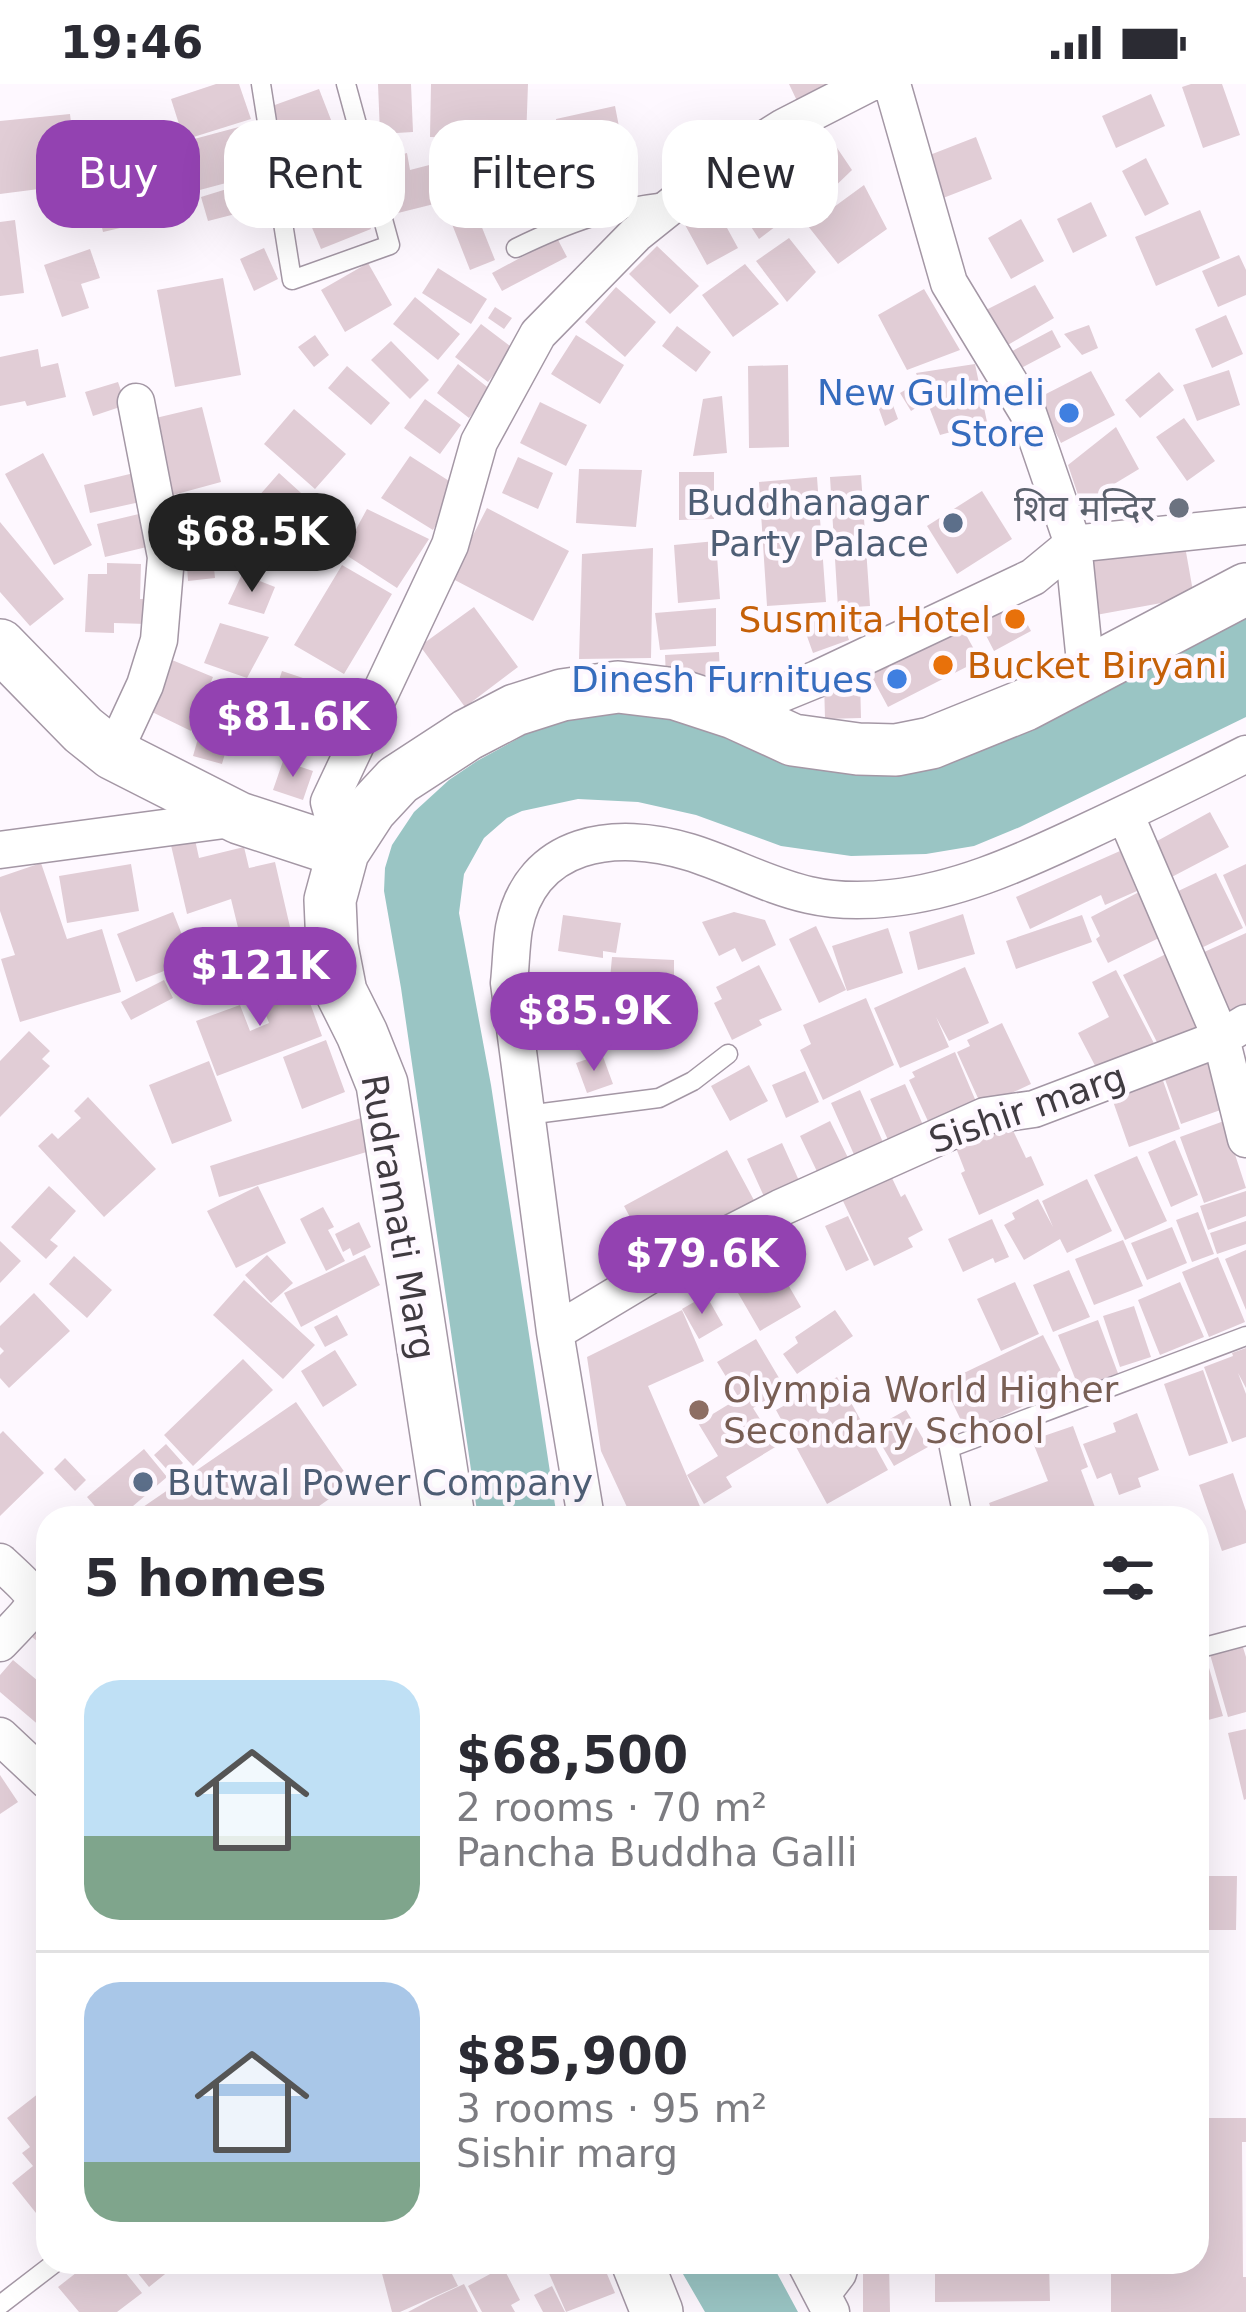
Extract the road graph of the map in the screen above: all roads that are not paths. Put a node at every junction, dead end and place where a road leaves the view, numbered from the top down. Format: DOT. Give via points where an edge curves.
graph roads {
  1 [pos="261,84"];
  2 [pos="346,84"];
  3 [pos="868,84"];
  4 [pos="892,84"];
  5 [pos="798,120"];
  6 [pos="662,203"];
  7 [pos="662,213"];
  8 [pos="516,248"];
  9 [pos="136,402"];
  10 [pos="1246,526"];
  11 [pos="1073,544"];
  12 [pos="1246,589"];
  13 [pos="0,645"];
  14 [pos="1086,672"];
  15 [pos="734,713"];
  16 [pos="113,754"];
  17 [pos="1246,754"];
  18 [pos="1132,811"];
  19 [pos="239,818"];
  20 [pos="0,850"];
  21 [pos="343,852"];
  22 [pos="1233,1030"];
  23 [pos="728,1054"];
  24 [pos="527,1115"];
  25 [pos="1246,1139"];
  26 [pos="555,1332"];
  27 [pos="1246,1336"];
  28 [pos="447,1506"];
  29 [pos="584,1506"];
  30 [pos="961,1506"];
  31 [pos="0,1562"];
  32 [pos="1246,1636"];
  33 [pos="0,1643"];
  34 [pos="1209,1646"];
  35 [pos="0,1736"];
  36 [pos="36,1770"];
  37 [pos="40,2274"];
  38 [pos="642,2274"];
  39 [pos="0,2305"];
  40 [pos="657,2312"];
  1 -- 2 [label="lane" via="292,280 390,245"];
  3 -- 5 [label="street"];
  4 -- 11 [label="street" via="949,283 1028,413"];
  6 -- 8 [label="lane" via="574,220"];
  7 -- 21 [label="street" via="538,334 479,442 450,545 329,802"];
  9 -- 16 [label="street" via="166,557 159,640"];
  10 -- 11 [label="street"];
  11 -- 14 [label="street"];
  11 -- 15 [label="street" via="1033,578"];
  12 -- 14 [label="street, Rudramati Marg"];
  13 -- 16 [label="street"];
  14 -- 15 [label="street, Rudramati Marg" via="983,723 896,750 793,740"];
  15 -- 21 [label="street, Rudramati Marg" via="618,687 515,710 398,780"];
  16 -- 19 [label="street"];
  17 -- 18 [label="street"];
  18 -- 22 [label="street"];
  18 -- 24 [label="street" via="1007,868 892,898 808,895 686,850 627,840 560,857 539,876 514,928 509,983"];
  19 -- 20 [label="street"];
  19 -- 21 [label="street"];
  21 -- 28 [label="street, Rudramati Marg" via="330,900 332,946 341,992 382,1084"];
  22 -- 25 [label="street"];
  22 -- 26 [label="street, Sishir marg" via="1034,1109 985,1116 780,1208"];
  23 -- 24 [label="lane" via="659,1098"];
  24 -- 26 [label="street"];
  26 -- 29 [label="street"];
  27 -- 30 [label="lane" via="949,1448"];
  31 -- 33 [label="street" via="34,1597 33,1609"];
  32 -- 34 [label="lane"];
  35 -- 36 [label="street"];
  37 -- 39 [label="lane"];
  38 -- 40 [label="street"];
}
